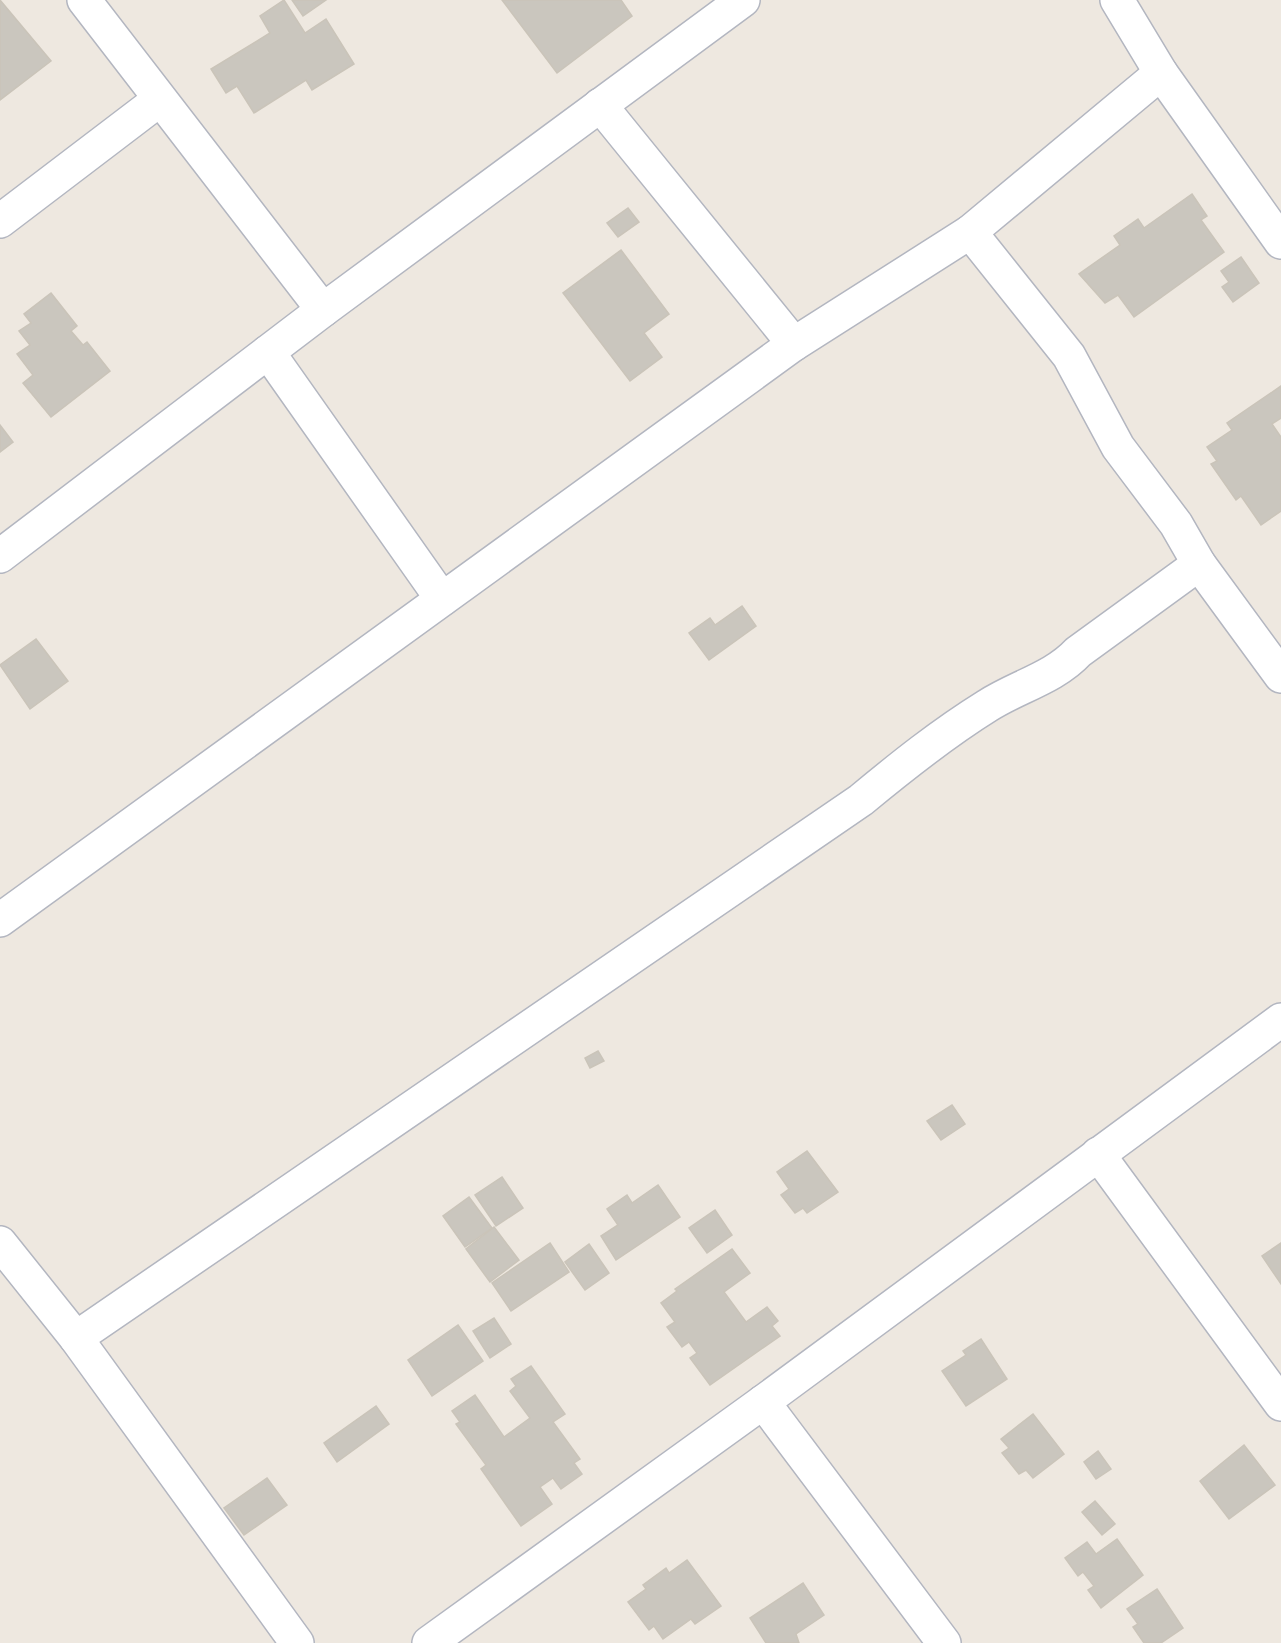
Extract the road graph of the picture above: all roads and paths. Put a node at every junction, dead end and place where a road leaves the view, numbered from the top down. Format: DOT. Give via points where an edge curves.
graph roads {
  1 [pos="84,0"];
  2 [pos="743,0"];
  3 [pos="1117,0"];
  4 [pos="1161,73"];
  5 [pos="159,100"];
  6 [pos="600,105"];
  7 [pos="0,221"];
  8 [pos="970,232"];
  9 [pos="1281,242"];
  10 [pos="323,310"];
  11 [pos="794,344"];
  12 [pos="268,352"];
  13 [pos="0,556"];
  14 [pos="1199,564"];
  15 [pos="442,599"];
  16 [pos="1281,675"];
  17 [pos="0,920"];
  18 [pos="1281,1020"];
  19 [pos="1098,1154"];
  20 [pos="0,1243"];
  21 [pos="76,1338"];
  22 [pos="764,1402"];
  23 [pos="1281,1404"];
  24 [pos="297,1643"];
  25 [pos="429,1643"];
  26 [pos="944,1643"];
  1 -- 5 [label="street"];
  2 -- 6 [label="street"];
  3 -- 4 [label="street"];
  4 -- 8 [label="street"];
  4 -- 9 [label="street"];
  5 -- 7 [label="street"];
  5 -- 10 [label="street"];
  6 -- 10 [label="street"];
  6 -- 11 [label="street"];
  8 -- 11 [label="street"];
  8 -- 14 [label="street" via="1069,356 1118,447 1176,524"];
  10 -- 12 [label="street"];
  11 -- 15 [label="street"];
  12 -- 13 [label="street"];
  12 -- 15 [label="street"];
  14 -- 16 [label="street"];
  14 -- 21 [label="street" via="1065,664 946,731 861,800"];
  15 -- 17 [label="street"];
  18 -- 19 [label="street"];
  19 -- 22 [label="street"];
  19 -- 23 [label="street"];
  20 -- 21 [label="street"];
  21 -- 24 [label="street"];
  22 -- 25 [label="street"];
  22 -- 26 [label="street"];
}
